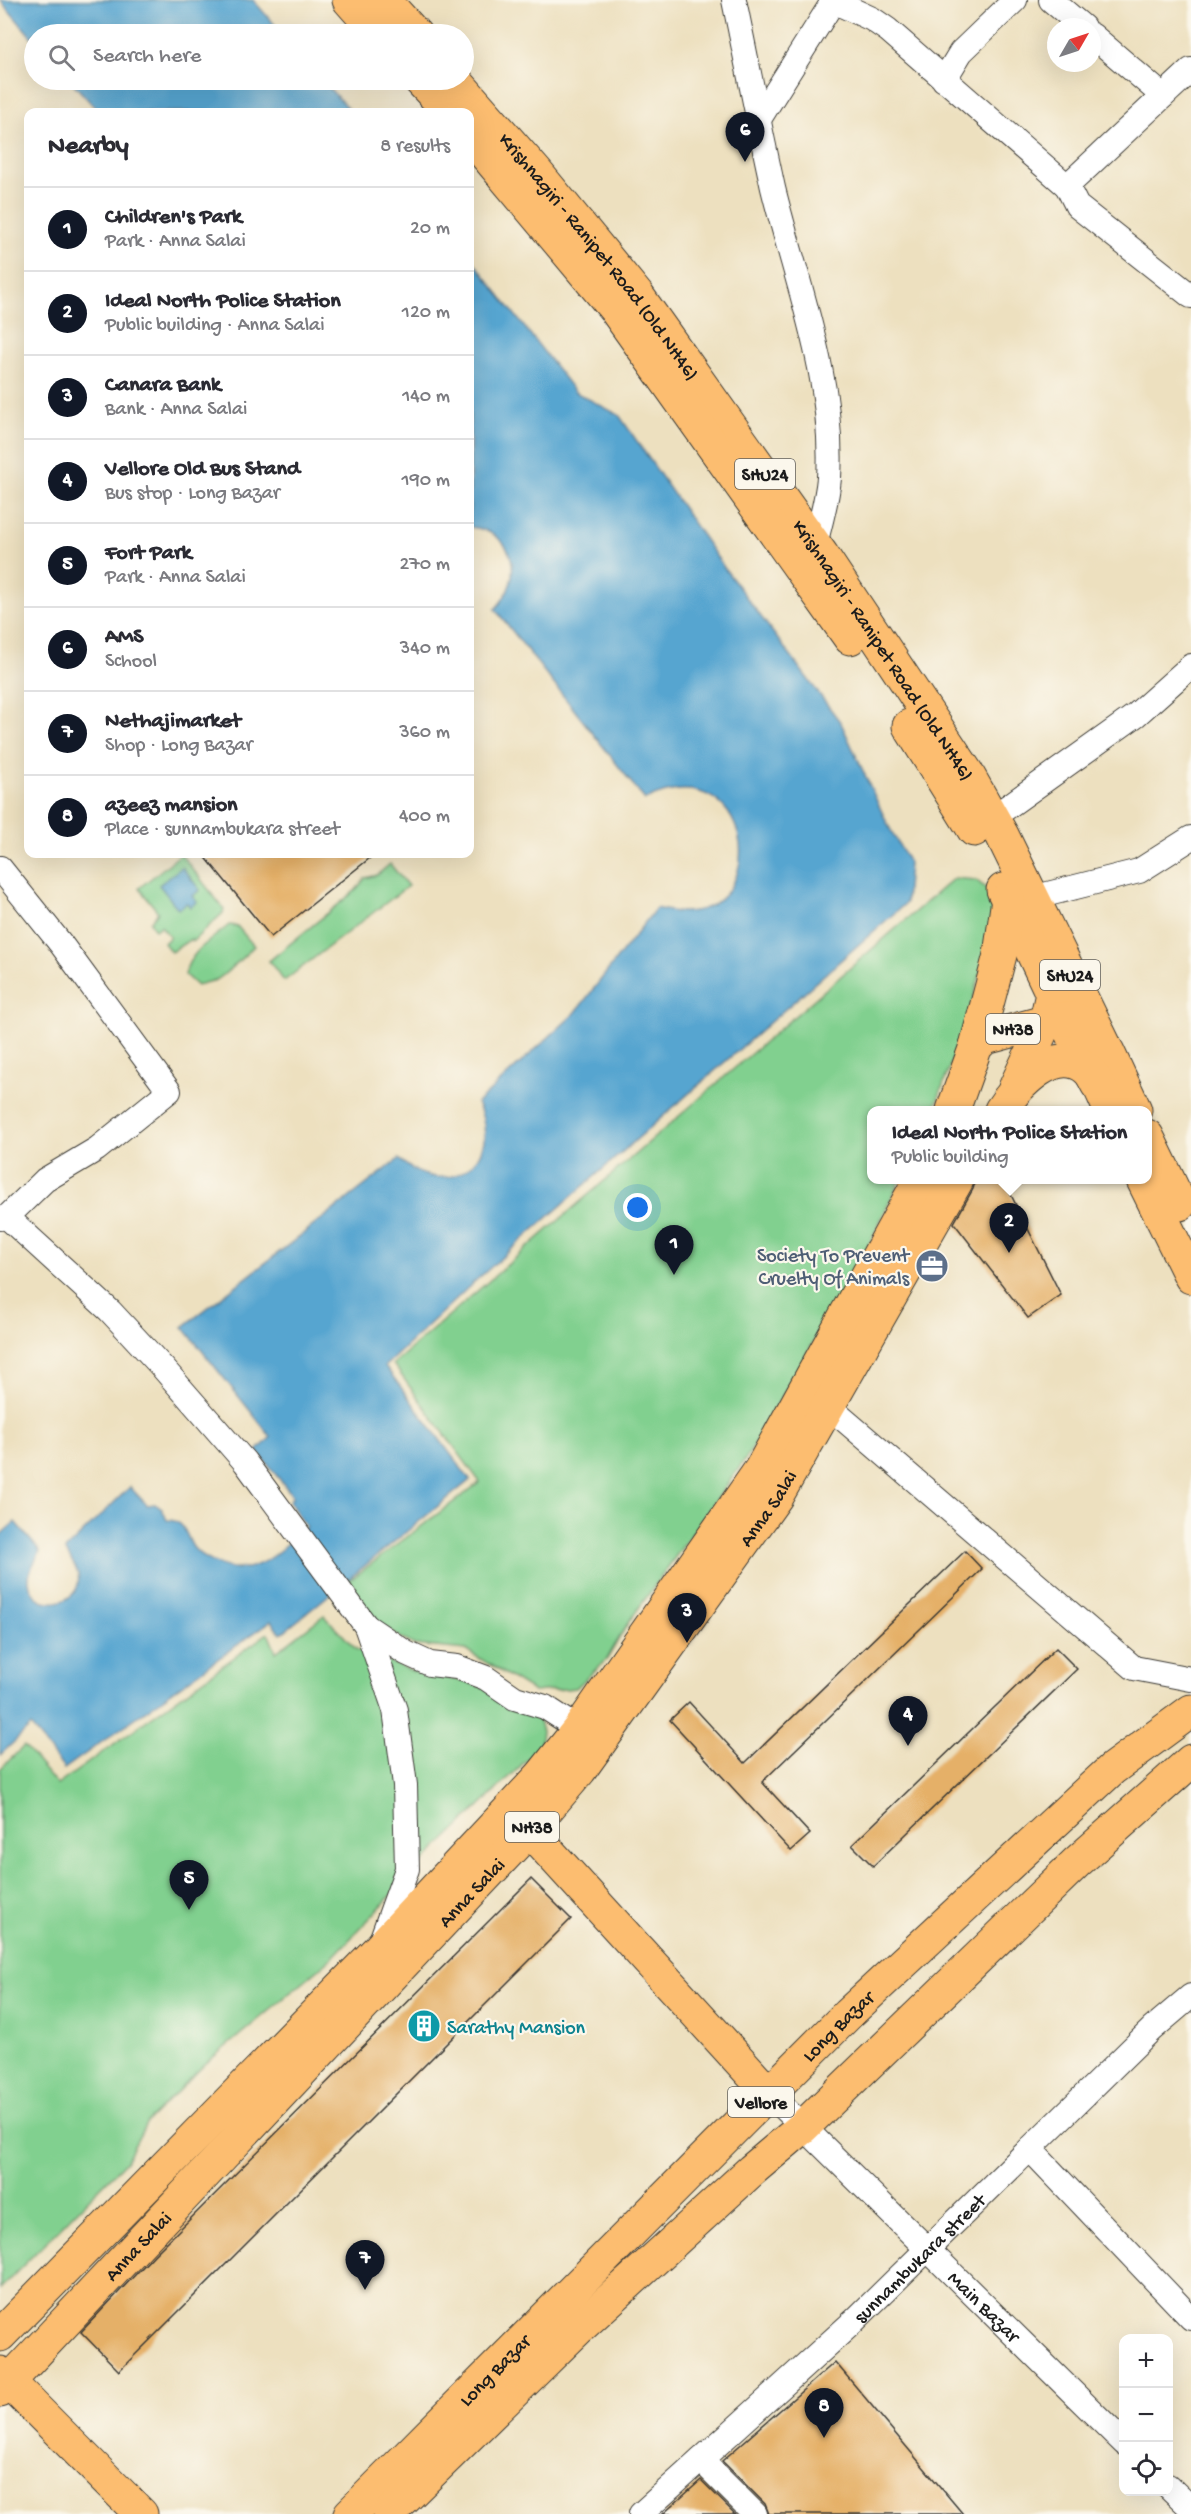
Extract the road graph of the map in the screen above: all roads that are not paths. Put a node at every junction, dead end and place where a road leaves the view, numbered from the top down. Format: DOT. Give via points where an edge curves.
graph roads {
  1 [pos="349,0"];
  2 [pos="384,0"];
  3 [pos="734,0"];
  4 [pos="833,0"];
  5 [pos="1015,0"];
  6 [pos="1051,0"];
  7 [pos="1072,18"];
  8 [pos="370,24"];
  9 [pos="406,24"];
  10 [pos="1101,43"];
  11 [pos="1191,70"];
  12 [pos="944,80"];
  13 [pos="429,90"];
  14 [pos="464,90"];
  15 [pos="1163,96"];
  16 [pos="446,108"];
  17 [pos="759,119"];
  18 [pos="474,141"];
  19 [pos="1067,186"];
  20 [pos="1191,296"];
  21 [pos="815,545"];
  22 [pos="1191,666"];
  23 [pos="992,818"];
  24 [pos="1191,838"];
  25 [pos="0,868"];
  26 [pos="1020,899"];
  27 [pos="1054,1012"];
  28 [pos="976,1046"];
  29 [pos="1108,1052"];
  30 [pos="1104,1097"];
  31 [pos="1008,1099"];
  32 [pos="954,1106"];
  33 [pos="1133,1106"];
  34 [pos="1152,1146"];
  35 [pos="917,1184"];
  36 [pos="954,1184"];
  37 [pos="1145,1184"];
  38 [pos="3,1218"];
  39 [pos="1191,1227"];
  40 [pos="1191,1277"];
  41 [pos="827,1405"];
  42 [pos="366,1626"];
  43 [pos="1191,1679"];
  44 [pos="1191,1711"];
  45 [pos="579,1729"];
  46 [pos="1191,1761"];
  47 [pos="530,1830"];
  48 [pos="379,1948"];
  49 [pos="1191,1996"];
  50 [pos="769,2093"];
  51 [pos="803,2127"];
  52 [pos="1030,2149"];
  53 [pos="927,2250"];
  54 [pos="1191,2318"];
  55 [pos="0,2335"];
  56 [pos="3,2382"];
  57 [pos="1123,2442"];
  58 [pos="701,2460"];
  59 [pos="1173,2491"];
  60 [pos="1191,2508"];
  61 [pos="141,2514"];
  62 [pos="350,2514"];
  63 [pos="389,2514"];
  64 [pos="642,2514"];
  65 [pos="755,2514"];
  1 -- 8 [label="main road"];
  2 -- 9 [label="main road"];
  3 -- 17 [label="street"];
  4 -- 12 [label="street" via="888,30"];
  4 -- 17 [label="street"];
  5 -- 12 [label="street" via="961,52"];
  6 -- 7 [label="street"];
  10 -- 15 [label="street"];
  11 -- 15 [label="street"];
  12 -- 19 [label="street"];
  13 -- 16 [label="main road"];
  14 -- 21 [label="main road, Krishnagiri - Ranipet Road (Old NH46) / SHU24" via="637,295"];
  15 -- 19 [label="street"];
  17 -- 21 [label="street" via="823,391 829,478"];
  18 -- 26 [label="main road, Krishnagiri - Ranipet Road (Old NH46) / SHU24" via="615,309 801,567"];
  19 -- 20 [label="street" via="1077,206"];
  21 -- 23 [label="main road, Krishnagiri - Ranipet Road (Old NH46) / SHU24" via="967,773"];
  22 -- 23 [label="street" via="1136,715"];
  23 -- 26 [label="main road, Krishnagiri - Ranipet Road (Old NH46) / SHU24"];
  24 -- 26 [label="street" via="1139,871"];
  25 -- 38 [label="street" via="169,1091 97,1149 45,1180"];
  26 -- 27 [label="main road" via="1053,966"];
  26 -- 28 [label="main road" via="1000,955"];
  26 -- 29 [label="main road, Krishnagiri - Ranipet Road (Old NH46) / SHU24"];
  27 -- 28 [label="main road, NH38" via="997,1032"];
  27 -- 29 [label="main road, NH38" via="1087,1025"];
  27 -- 30 [label="main road"];
  27 -- 31 [label="main road"];
  28 -- 32 [label="main road, NH38"];
  29 -- 33 [label="main road, NH38"];
  30 -- 31 [label="main road, NH38" via="1087,1070 1072,1060 1045,1067"];
  34 -- 39 [label="main road"];
  35 -- 45 [label="main road, Anna Salai / NH38" via="761,1469"];
  36 -- 41 [label="main road, Anna Salai / NH38"];
  37 -- 40 [label="main road"];
  38 -- 42 [label="street" via="111,1311 245,1462"];
  41 -- 43 [label="street" via="1134,1668"];
  41 -- 47 [label="main road, Anna Salai / NH38" via="776,1497 580,1770"];
  42 -- 45 [label="street" via="406,1653 430,1664 457,1667 486,1678 515,1698 545,1707"];
  42 -- 48 [label="street" via="395,1710 405,1785 407,1869"];
  44 -- 50 [label="main road, Long Bazar / Vellore" via="1112,1768 848,2014"];
  45 -- 48 [label="main road, Anna Salai / NH38" via="541,1776"];
  46 -- 51 [label="main road" via="1077,1862"];
  47 -- 50 [label="main road"];
  47 -- 56 [label="main road, Anna Salai / NH38"];
  48 -- 55 [label="main road, Anna Salai / NH38"];
  49 -- 52 [label="street, sunnambukara street"];
  50 -- 51 [label="street, Main Bazar"];
  50 -- 62 [label="main road, Long Bazar / Vellore"];
  51 -- 53 [label="street, Main Bazar"];
  51 -- 63 [label="main road" via="579,2328"];
  52 -- 53 [label="street, sunnambukara street"];
  52 -- 54 [label="street"];
  53 -- 57 [label="street, Main Bazar"];
  53 -- 58 [label="street, sunnambukara street"];
  56 -- 61 [label="main road"];
  58 -- 64 [label="street, sunnambukara street"];
  58 -- 65 [label="street"];
  59 -- 60 [label="street"];
}
